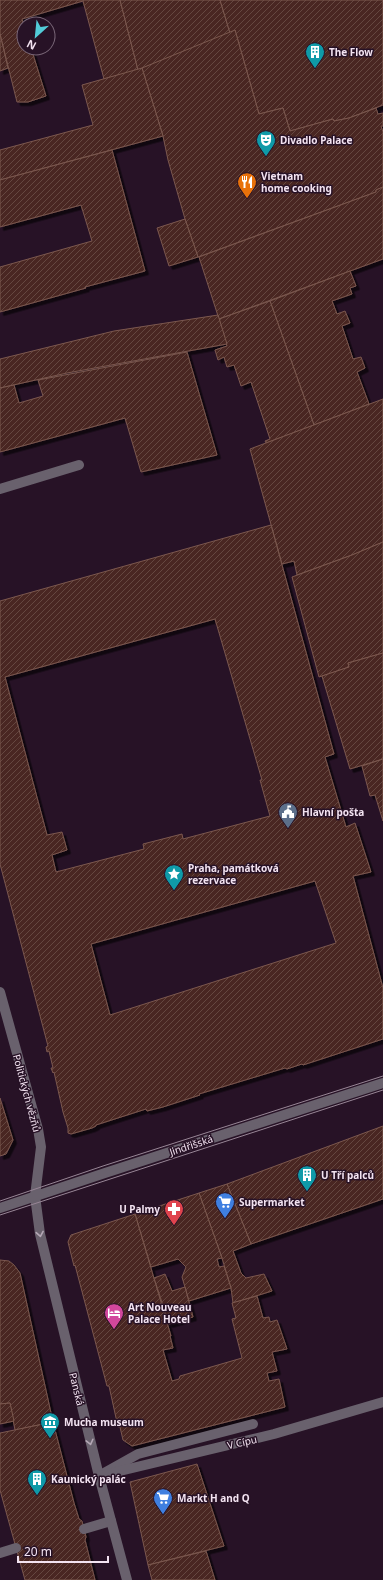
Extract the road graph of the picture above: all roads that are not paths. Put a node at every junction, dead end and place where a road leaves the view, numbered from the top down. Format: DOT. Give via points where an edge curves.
graph roads {
  1 [pos="79,465"];
  2 [pos="0,489"];
  3 [pos="0,992"];
  4 [pos="383,1083"];
  5 [pos="35,1196"];
  6 [pos="0,1208"];
  7 [pos="383,1402"];
  8 [pos="253,1424"];
  9 [pos="99,1476"];
  10 [pos="111,1521"];
  11 [pos="84,1529"];
  12 [pos="16,1548"];
  13 [pos="0,1553"];
  14 [pos="127,1580"];
  1 -- 2 [label="street"];
  3 -- 5 [label="street, Politických vězňů" via="40,1141"];
  4 -- 5 [label="street, Jindřišská"];
  5 -- 6 [label="street, Jindřišská"];
  5 -- 9 [label="street, Panská, one-way" via="42,1242"];
  7 -- 9 [label="street, V Cípu" via="274,1434"];
  8 -- 9 [label="street" via="138,1454"];
  9 -- 10 [label="street, Panská"];
  10 -- 11 [label="street"];
  10 -- 14 [label="street, Panská"];
  12 -- 13 [label="street"];
}
